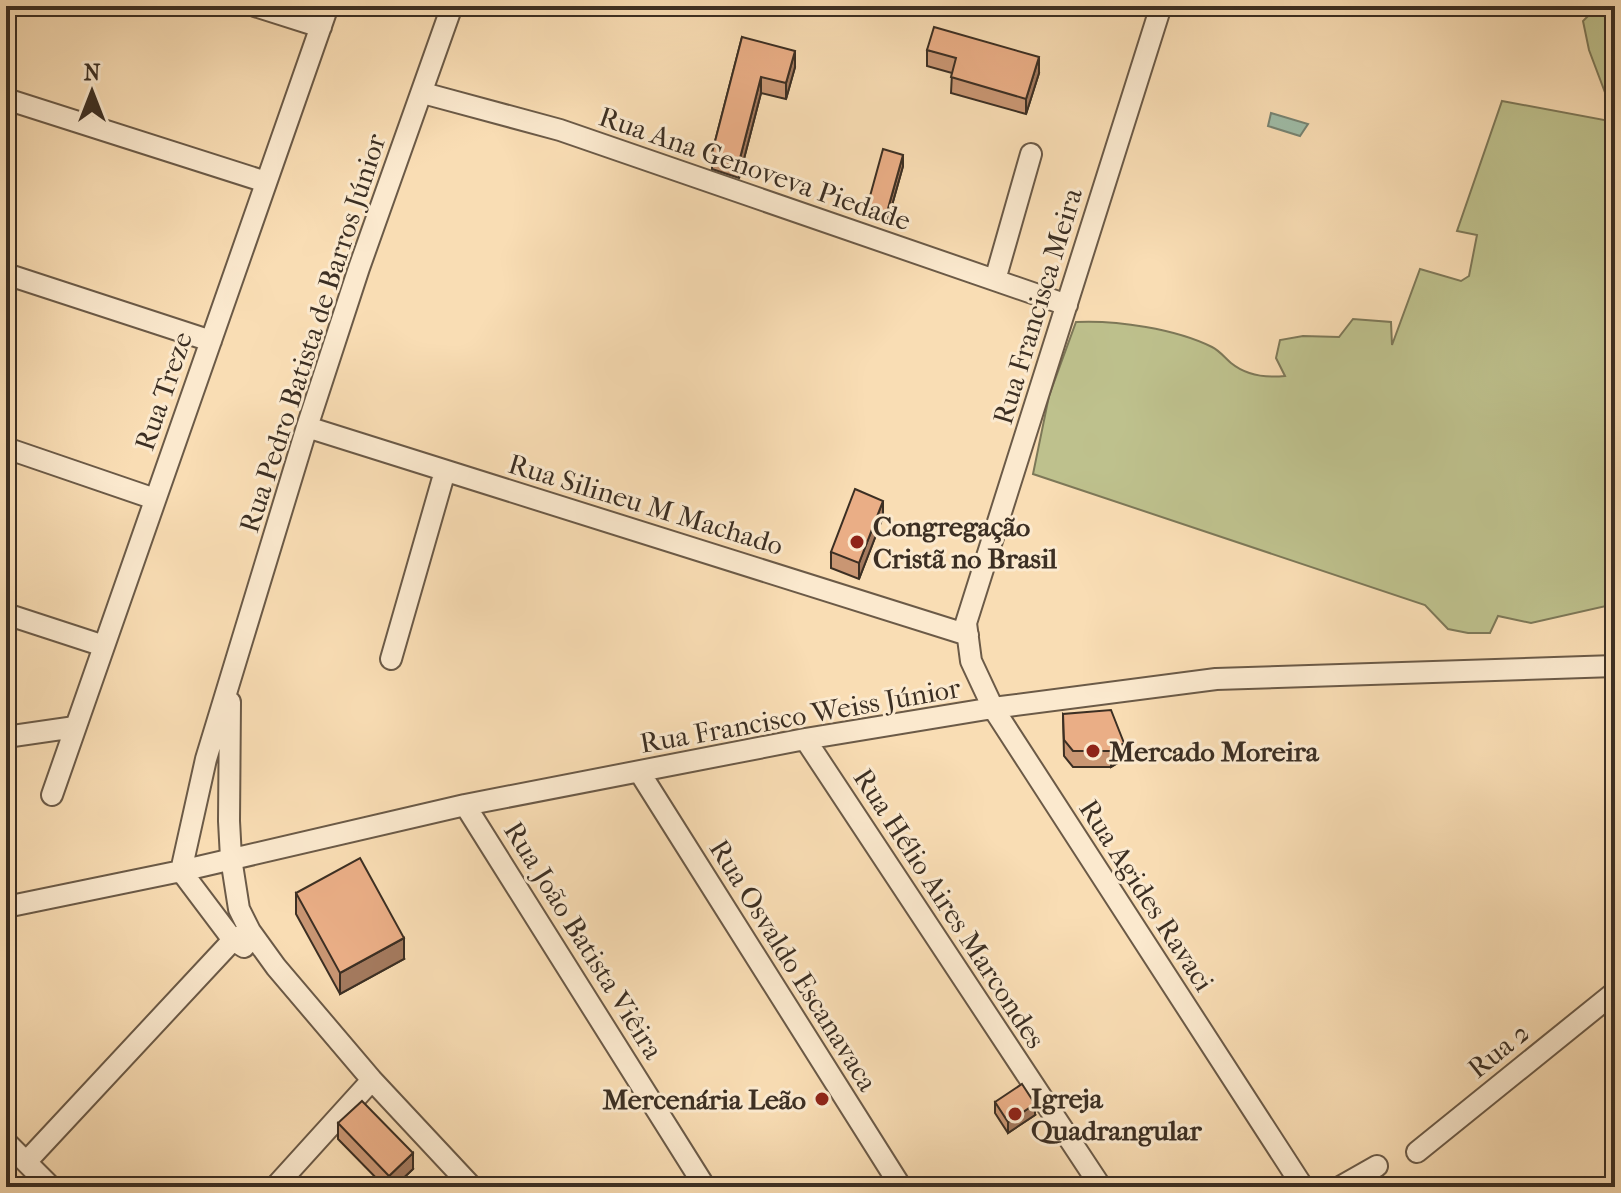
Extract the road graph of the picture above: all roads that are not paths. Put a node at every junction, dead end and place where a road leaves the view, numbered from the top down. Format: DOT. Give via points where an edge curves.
graph roads {
  1 [pos="255,6"];
  2 [pos="328,6"];
  3 [pos="452,6"];
  4 [pos="1161,6"];
  5 [pos="321,27"];
  6 [pos="423,93"];
  7 [pos="6,99"];
  8 [pos="1031,154"];
  9 [pos="266,182"];
  10 [pos="6,274"];
  11 [pos="995,280"];
  12 [pos="1067,305"];
  13 [pos="211,341"];
  14 [pos="307,427"];
  15 [pos="6,448"];
  16 [pos="445,471"];
  17 [pos="155,499"];
  18 [pos="6,614"];
  19 [pos="967,629"];
  20 [pos="104,646"];
  21 [pos="391,659"];
  22 [pos="1615,666"];
  23 [pos="230,678"];
  24 [pos="993,708"];
  25 [pos="75,727"];
  26 [pos="6,737"];
  27 [pos="805,739"];
  28 [pos="640,773"];
  29 [pos="52,795"];
  30 [pos="465,805"];
  31 [pos="231,858"];
  32 [pos="181,871"];
  33 [pos="6,907"];
  34 [pos="241,936"];
  35 [pos="1615,992"];
  36 [pos="372,1080"];
  37 [pos="6,1142"];
  38 [pos="1417,1152"];
  39 [pos="27,1161"];
  40 [pos="1377,1166"];
  41 [pos="51,1187"];
  42 [pos="275,1187"];
  43 [pos="472,1187"];
  44 [pos="705,1187"];
  45 [pos="901,1187"];
  46 [pos="1101,1187"];
  47 [pos="1303,1187"];
  48 [pos="1340,1187"];
  1 -- 5 [label="street"];
  2 -- 5 [label="street, Rua Treze"];
  3 -- 6 [label="street, Rua Pedro Batista de Barros Júnior"];
  4 -- 12 [label="street, Rua Francisca Meira"];
  5 -- 9 [label="street, Rua Treze"];
  6 -- 11 [label="street, Rua Ana Genoveva Piedade" via="560,130"];
  6 -- 14 [label="street, Rua Pedro Batista de Barros Júnior"];
  7 -- 9 [label="street"];
  8 -- 11 [label="street"];
  9 -- 13 [label="street, Rua Treze"];
  10 -- 13 [label="street"];
  11 -- 12 [label="street, Rua Ana Genoveva Piedade"];
  12 -- 19 [label="street, Rua Francisca Meira"];
  13 -- 17 [label="street, Rua Treze"];
  14 -- 16 [label="street, Rua Silineu M Machado"];
  14 -- 23 [label="street, Rua Pedro Batista de Barros Júnior"];
  15 -- 17 [label="street"];
  16 -- 19 [label="street, Rua Silineu M Machado"];
  16 -- 21 [label="street"];
  17 -- 20 [label="street, Rua Treze"];
  18 -- 20 [label="street"];
  19 -- 24 [label="street, Rua Agides Ravaci" via="971,661"];
  20 -- 25 [label="street, Rua Treze"];
  22 -- 24 [label="street, Rua Francisco Weiss Júnior" via="1216,679"];
  23 -- 31 [label="street, Rua Pedro Batista de Barros Júnior"];
  23 -- 32 [label="street, Rua Pedro Batista de Barros Júnior"];
  24 -- 27 [label="street, Rua Francisco Weiss Júnior"];
  24 -- 47 [label="street, Rua Agides Ravaci"];
  25 -- 26 [label="street"];
  25 -- 29 [label="street, Rua Treze"];
  27 -- 28 [label="street, Rua Francisco Weiss Júnior"];
  27 -- 46 [label="street, Rua Hélio Aires Marcondes"];
  28 -- 30 [label="street, Rua Francisco Weiss Júnior"];
  28 -- 45 [label="street, Rua Osvaldo Escanavaca"];
  30 -- 31 [label="street, Rua Francisco Weiss Júnior"];
  30 -- 44 [label="street, Rua João Batista Viêira"];
  31 -- 32 [label="street, Rua Francisco Weiss Júnior"];
  31 -- 34 [label="street, Rua Pedro Batista de Barros Júnior"];
  32 -- 33 [label="street, Rua Francisco Weiss Júnior"];
  32 -- 34 [label="street"];
  34 -- 36 [label="street" via="276,967"];
  34 -- 39 [label="street"];
  35 -- 38 [label="street, Rua 2"];
  36 -- 42 [label="street"];
  36 -- 43 [label="street"];
  37 -- 39 [label="street"];
  39 -- 41 [label="street"];
  40 -- 48 [label="street"];
}
